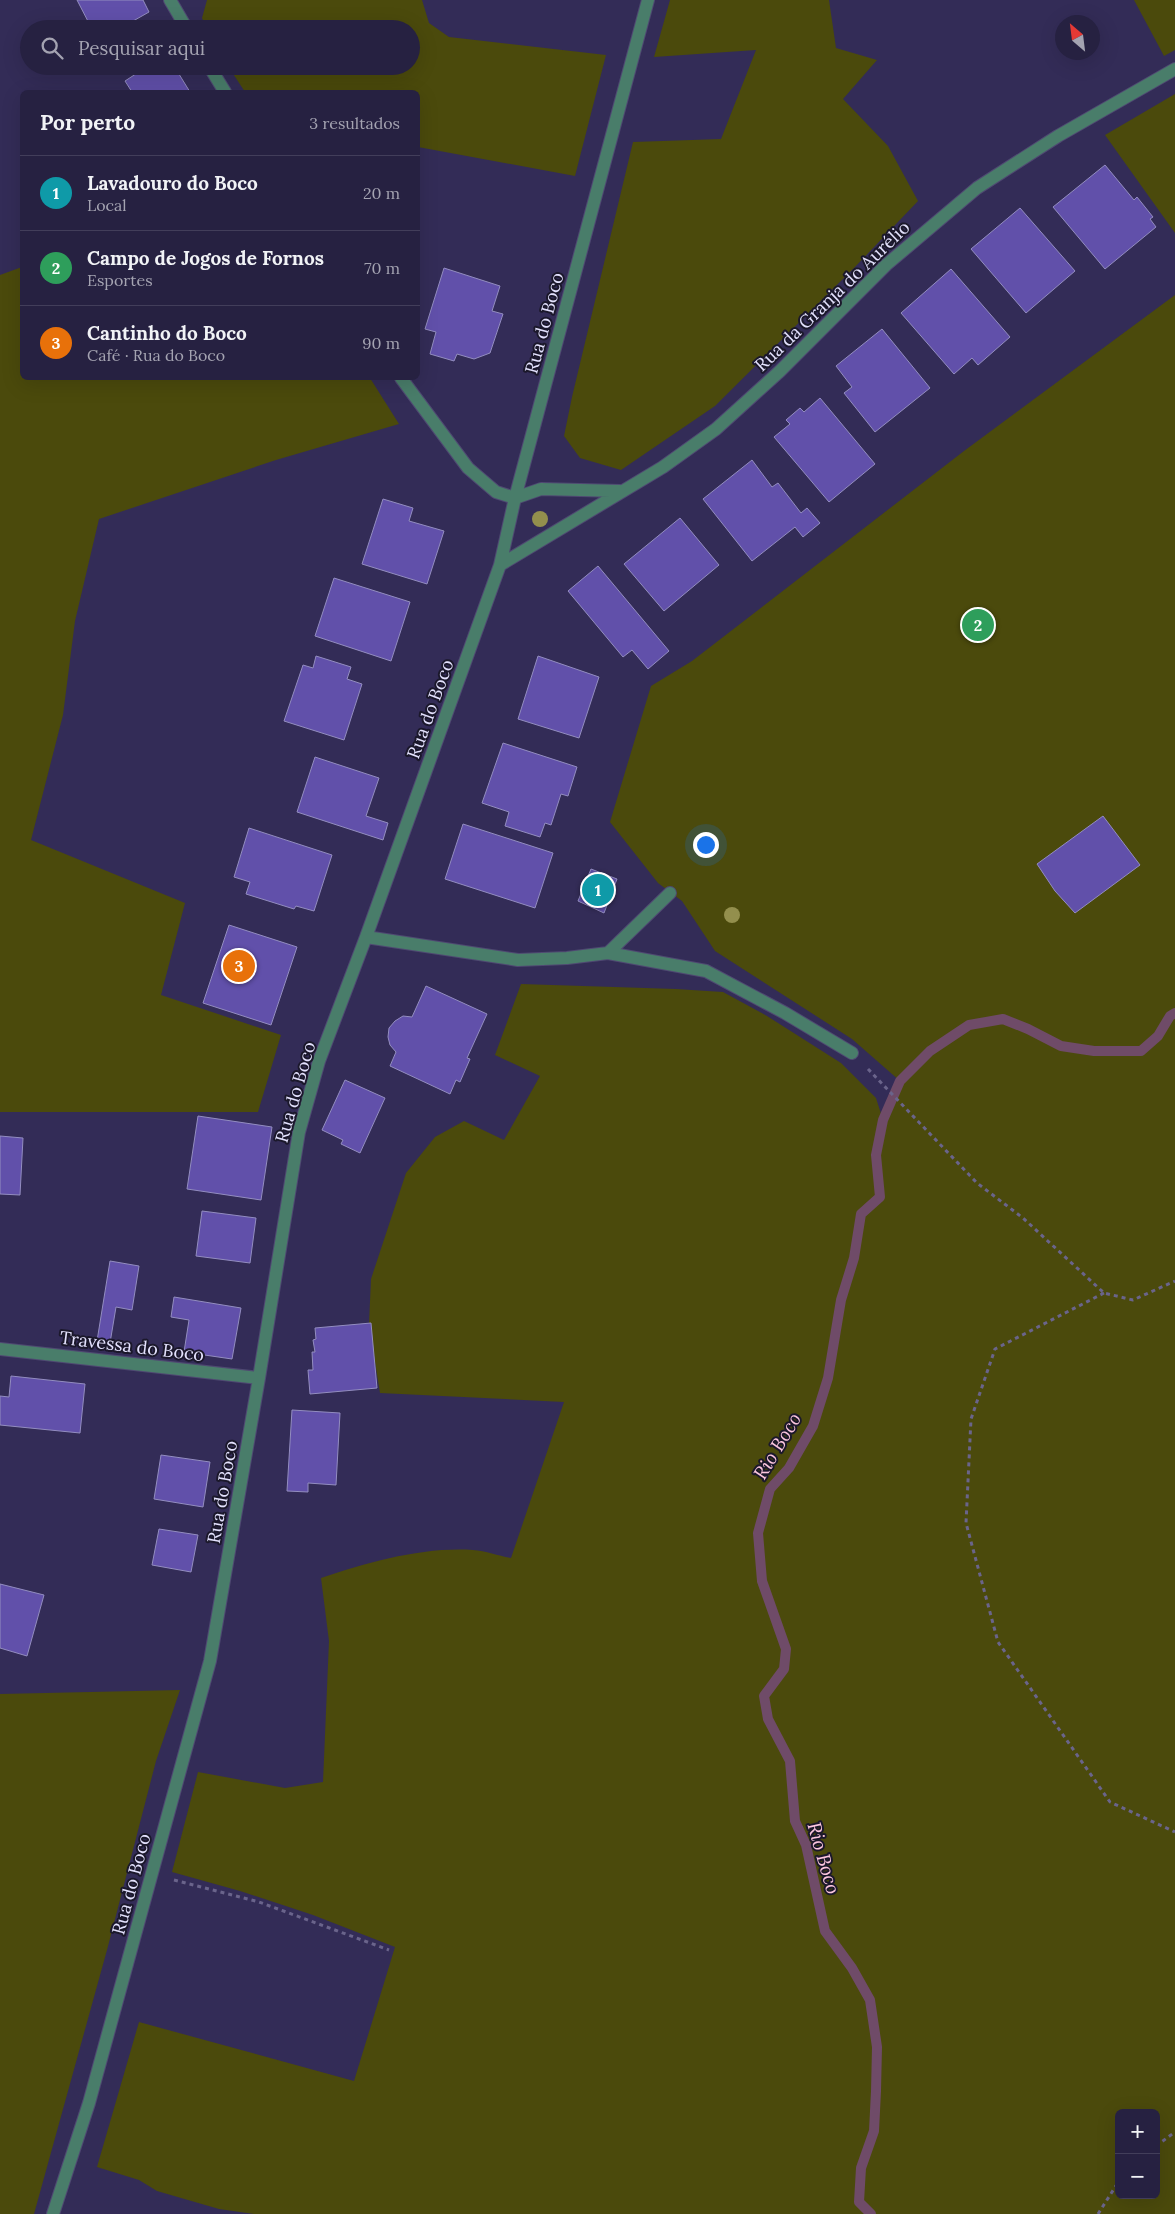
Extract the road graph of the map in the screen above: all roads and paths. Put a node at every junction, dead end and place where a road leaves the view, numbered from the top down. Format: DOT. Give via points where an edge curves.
graph roads {
  1 [pos="170,0"];
  2 [pos="648,0"];
  3 [pos="182,20"];
  4 [pos="1175,70"];
  5 [pos="215,75"];
  6 [pos="224,90"];
  7 [pos="402,380"];
  8 [pos="620,491"];
  9 [pos="515,498"];
  10 [pos="500,565"];
  11 [pos="670,893"];
  12 [pos="366,937"];
  13 [pos="608,953"];
  14 [pos="852,1053"];
  15 [pos="878,1078"];
  16 [pos="1175,1281"];
  17 [pos="1104,1293"];
  18 [pos="0,1349"];
  19 [pos="259,1378"];
  20 [pos="1175,1832"];
  21 [pos="152,1874"];
  22 [pos="389,1950"];
  23 [pos="1175,2132"];
  24 [pos="1160,2143"];
  25 [pos="1115,2187"];
  26 [pos="53,2214"];
  27 [pos="1098,2214"];
  1 -- 3 [label="street"];
  2 -- 9 [label="street, Rua do Boco"];
  4 -- 8 [label="street, Rua da Granja do Aurélio" via="1058,136 977,188 886,265 780,371 716,428 662,467"];
  5 -- 6 [label="street"];
  7 -- 9 [label="street" via="468,468 496,492"];
  8 -- 9 [label="street" via="541,489"];
  8 -- 10 [label="street, Rua da Granja do Aurélio"];
  9 -- 10 [label="street, Rua do Boco"];
  10 -- 12 [label="street, Rua do Boco"];
  11 -- 13 [label="street"];
  12 -- 13 [label="street" via="518,960"];
  12 -- 19 [label="street, Rua do Boco" via="319,1061 299,1132"];
  13 -- 14 [label="street" via="706,971"];
  15 -- 17 [label="path" via="978,1182"];
  16 -- 17 [label="path" via="1134,1300"];
  17 -- 20 [label="path" via="996,1349 971,1419 966,1523 998,1642 1110,1802"];
  18 -- 19 [label="street, Travessa do Boco"];
  19 -- 21 [label="street, Rua do Boco" via="210,1661"];
  21 -- 22 [label="path" via="259,1902"];
  21 -- 26 [label="street, Rua do Boco" via="89,2103"];
  23 -- 24 [label="path"];
  25 -- 27 [label="path"];
}
